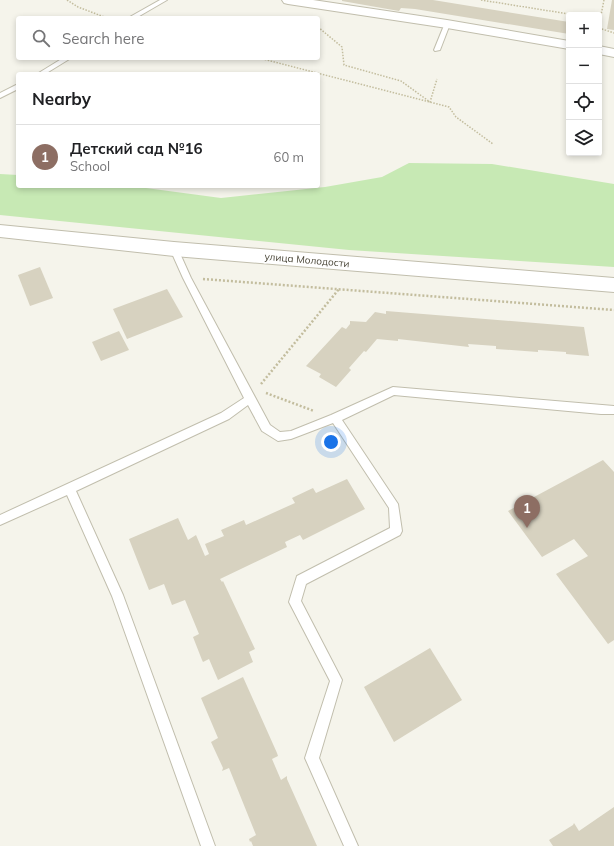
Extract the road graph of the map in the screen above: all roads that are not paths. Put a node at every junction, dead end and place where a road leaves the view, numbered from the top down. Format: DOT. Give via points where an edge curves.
graph roads {
  1 [pos="164,0"];
  2 [pos="288,0"];
  3 [pos="135,16"];
  4 [pos="447,24"];
  5 [pos="566,44"];
  6 [pos="437,50"];
  7 [pos="602,51"];
  8 [pos="614,53"];
  9 [pos="64,60"];
  10 [pos="44,72"];
  11 [pos="16,87"];
  12 [pos="0,96"];
  13 [pos="0,231"];
  14 [pos="174,249"];
  15 [pos="614,285"];
  16 [pos="250,399"];
  17 [pos="614,410"];
  18 [pos="335,418"];
  19 [pos="70,489"];
  20 [pos="0,520"];
  21 [pos="208,846"];
  22 [pos="351,846"];
  1 -- 3 [label="lane"];
  2 -- 4 [label="street"];
  4 -- 5 [label="street"];
  4 -- 6 [label="lane"];
  7 -- 8 [label="street"];
  9 -- 10 [label="lane"];
  11 -- 12 [label="lane"];
  13 -- 14 [label="street, улица Молодости"];
  14 -- 15 [label="street, улица Молодости"];
  14 -- 16 [label="lane"];
  16 -- 18 [label="lane" via="266,428 278,436 291,435"];
  16 -- 19 [label="lane" via="225,416"];
  17 -- 18 [label="lane" via="392,391"];
  18 -- 22 [label="lane" via="394,507 396,531 301,580 295,602 336,680 312,758"];
  19 -- 20 [label="lane"];
  19 -- 21 [label="lane" via="117,595"];
}
